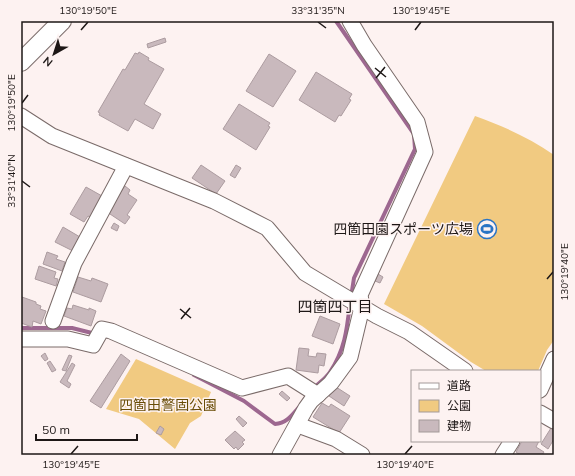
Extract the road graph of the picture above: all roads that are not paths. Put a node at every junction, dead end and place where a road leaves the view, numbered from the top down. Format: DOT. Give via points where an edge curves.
graph roads {
  1 [pos="62,21"];
  2 [pos="350,21"];
  3 [pos="21,62"];
  4 [pos="21,116"];
  5 [pos="126,166"];
  6 [pos="354,302"];
  7 [pos="52,321"];
  8 [pos="21,339"];
  9 [pos="554,359"];
  10 [pos="464,370"];
  11 [pos="541,388"];
  12 [pos="318,395"];
  13 [pos="541,414"];
  14 [pos="554,421"];
  15 [pos="298,425"];
  16 [pos="511,442"];
  17 [pos="280,455"];
  18 [pos="362,455"];
  19 [pos="503,455"];
  1 -- 3 [label="street"];
  2 -- 6 [label="street" via="417,122 425,152 360,294"];
  4 -- 5 [label="street" via="52,136"];
  5 -- 6 [label="street" via="214,201 267,228 305,273"];
  5 -- 7 [label="street" via="74,264"];
  6 -- 10 [label="street" via="409,332"];
  6 -- 12 [label="street" via="350,357 331,383"];
  8 -- 12 [label="street" via="68,339 93,345 102,329 242,388 288,376"];
  9 -- 11 [label="street"];
  12 -- 15 [label="street" via="306,408"];
  13 -- 14 [label="street"];
  15 -- 17 [label="street"];
  15 -- 18 [label="street" via="336,438"];
  16 -- 19 [label="street"];
}
